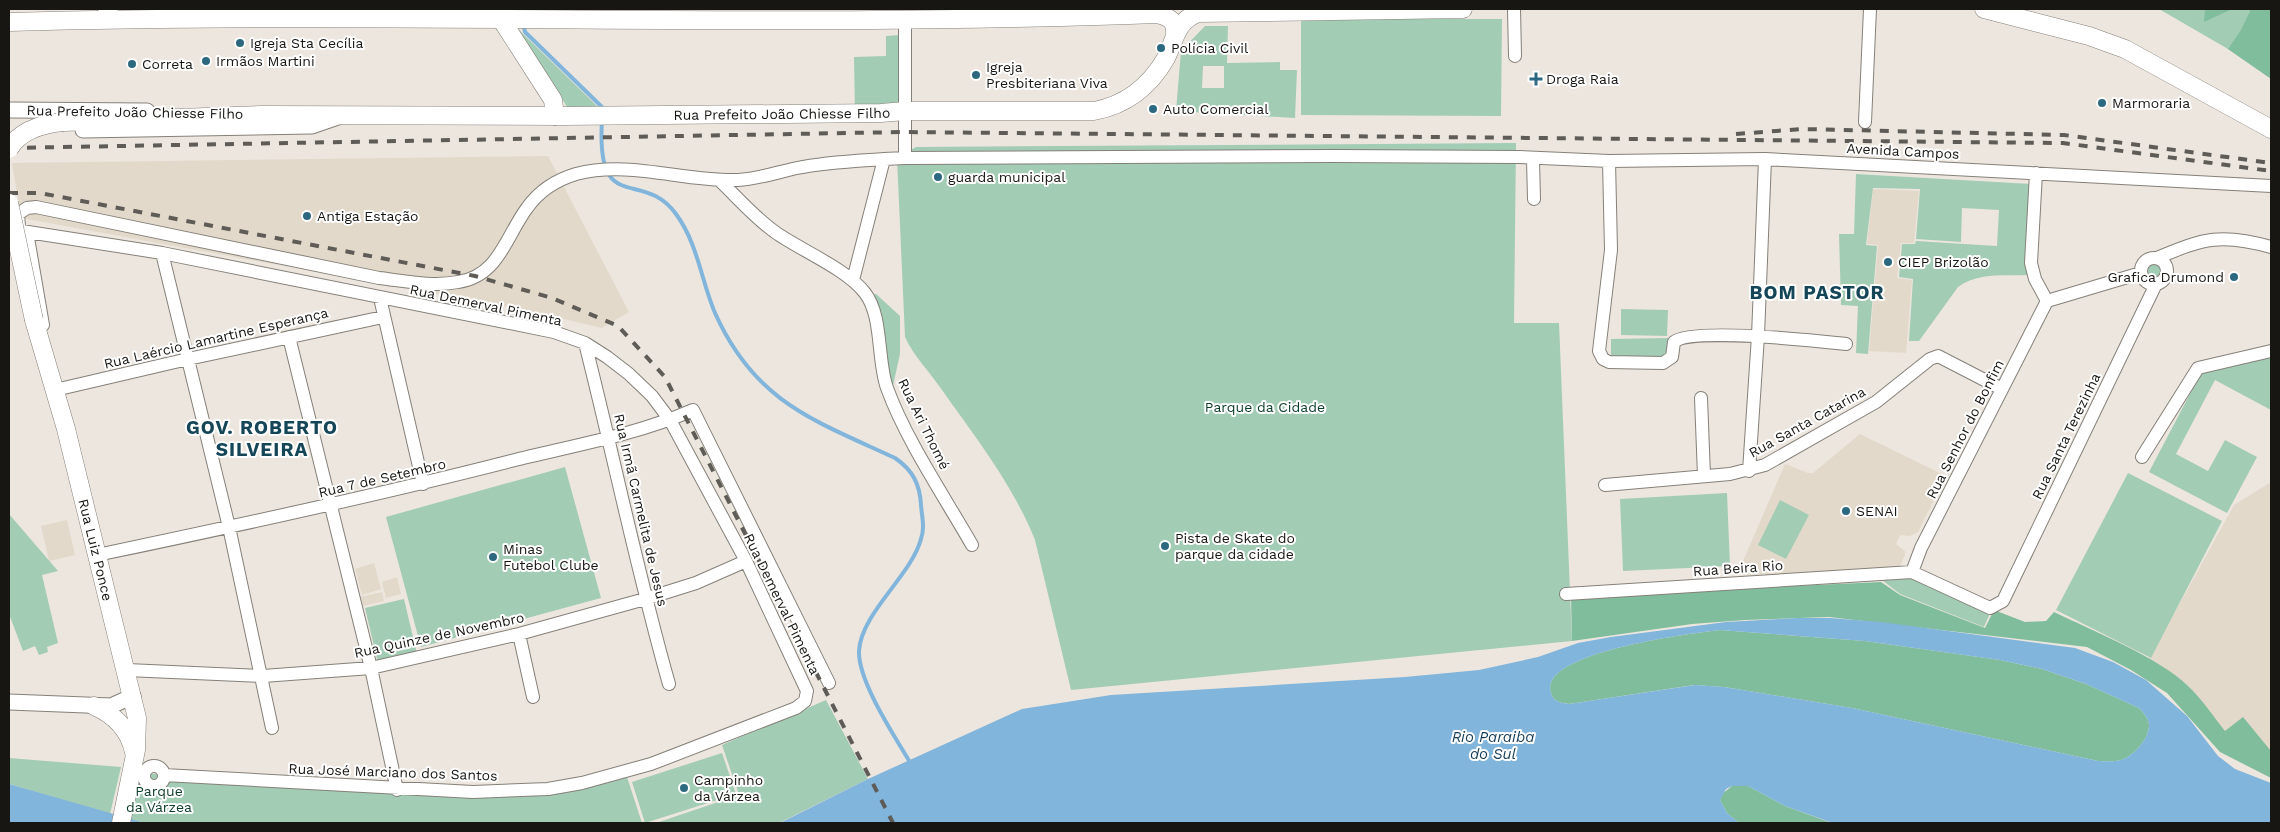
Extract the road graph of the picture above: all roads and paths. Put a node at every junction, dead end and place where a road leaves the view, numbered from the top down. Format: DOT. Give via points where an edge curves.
graph roads {
  1 [pos="1463,9"];
  2 [pos="1514,9"];
  3 [pos="1870,9"];
  4 [pos="1984,9"];
  5 [pos="1259,10"];
  6 [pos="1162,11"];
  7 [pos="108,14"];
  8 [pos="667,14"];
  9 [pos="506,19"];
  10 [pos="905,21"];
  11 [pos="9,22"];
  12 [pos="1175,32"];
  13 [pos="1515,56"];
  14 [pos="9,110"];
  15 [pos="905,111"];
  16 [pos="343,114"];
  17 [pos="262,115"];
  18 [pos="555,116"];
  19 [pos="1865,122"];
  20 [pos="2271,129"];
  21 [pos="9,130"];
  22 [pos="9,149"];
  23 [pos="905,158"];
  24 [pos="1765,159"];
  25 [pos="884,160"];
  26 [pos="1533,160"];
  27 [pos="1609,161"];
  28 [pos="2036,173"];
  29 [pos="720,180"];
  30 [pos="2271,186"];
  31 [pos="1534,199"];
  32 [pos="9,203"];
  33 [pos="18,230"];
  34 [pos="2271,247"];
  35 [pos="162,253"];
  36 [pos="2162,262"];
  37 [pos="2141,273"];
  38 [pos="852,280"];
  39 [pos="2156,284"];
  40 [pos="380,298"];
  41 [pos="2047,301"];
  42 [pos="384,317"];
  43 [pos="1758,336"];
  44 [pos="289,337"];
  45 [pos="585,343"];
  46 [pos="1846,344"];
  47 [pos="2271,351"];
  48 [pos="188,359"];
  49 [pos="2002,389"];
  50 [pos="55,390"];
  51 [pos="1701,398"];
  52 [pos="670,420"];
  53 [pos="609,436"];
  54 [pos="2142,457"];
  55 [pos="1749,470"];
  56 [pos="1704,476"];
  57 [pos="423,484"];
  58 [pos="1605,486"];
  59 [pos="330,505"];
  60 [pos="229,527"];
  61 [pos="972,545"];
  62 [pos="98,555"];
  63 [pos="746,561"];
  64 [pos="1912,572"];
  65 [pos="1566,594"];
  66 [pos="645,599"];
  67 [pos="519,634"];
  68 [pos="371,668"];
  69 [pos="127,670"];
  70 [pos="262,676"];
  71 [pos="829,683"];
  72 [pos="670,684"];
  73 [pos="807,691"];
  74 [pos="534,698"];
  75 [pos="9,702"];
  76 [pos="135,702"];
  77 [pos="94,706"];
  78 [pos="272,728"];
  79 [pos="134,762"];
  80 [pos="164,775"];
  81 [pos="398,790"];
  82 [pos="121,823"];
  1 -- 5 [label="main road, Rua Prefeito João Chiesse Filho"];
  2 -- 13 [label="street"];
  3 -- 19 [label="street"];
  4 -- 20 [label="main road" via="2089,36 2125,49"];
  5 -- 12 [label="main road, Rua Prefeito João Chiesse Filho" via="1198,13 1185,20"];
  6 -- 10 [label="main road"];
  6 -- 12 [label="main road" via="1176,27"];
  7 -- 9 [label="main road"];
  7 -- 11 [label="main road"];
  8 -- 9 [label="main road"];
  8 -- 10 [label="main road"];
  9 -- 18 [label="main road" via="553,100"];
  10 -- 15 [label="street"];
  12 -- 15 [label="main road, Rua Prefeito João Chiesse Filho" via="1166,57 1150,80 1129,99 1111,107 1094,111"];
  14 -- 17 [label="street, Rua Prefeito João Chiesse Filho" via="243,112"];
  15 -- 18 [label="main road, Rua Prefeito João Chiesse Filho"];
  15 -- 23 [label="street"];
  16 -- 17 [label="main road, Rua Prefeito João Chiesse Filho"];
  16 -- 18 [label="main road, Rua Prefeito João Chiesse Filho"];
  16 -- 21 [label="street" via="312,126"];
  17 -- 22 [label="main road, Rua Prefeito João Chiesse Filho, bridge" via="41,125 16,140"];
  23 -- 25 [label="street"];
  23 -- 26 [label="street, Avenida Campos" via="1334,156 1519,157"];
  24 -- 27 [label="street, Avenida Campos"];
  24 -- 28 [label="street, Avenida Campos"];
  24 -- 43 [label="street"];
  25 -- 29 [label="street" via="829,162 740,180"];
  25 -- 38 [label="street"];
  26 -- 27 [label="street, Avenida Campos"];
  26 -- 31 [label="street"];
  27 -- 43 [label="street" via="1611,250 1599,352 1603,359 1609,362 1663,363 1671,359 1674,342 1679,338"];
  28 -- 30 [label="street, Avenida Campos"];
  28 -- 41 [label="street" via="2031,263 2034,279"];
  29 -- 33 [label="street" via="637,170 606,170 564,178 534,198 504,251 488,269 460,282 441,284 379,278 36,207 18,214"];
  29 -- 38 [label="street, Rua Ari Thomé" via="773,231"];
  32 -- 50 [label="main road, Rua Luiz Ponce, bridge" via="34,320"];
  33 -- 35 [label="street, Rua Demerval Pimenta"];
  33 -- 50 [label="street, Rua Luiz Ponce"];
  34 -- 36 [label="street" via="2218,238 2185,247"];
  35 -- 40 [label="street, Rua Demerval Pimenta"];
  35 -- 48 [label="street"];
  36 -- 37 [label="street" via="2146,261"];
  36 -- 39 [label="street" via="2166,277"];
  37 -- 39 [label="street" via="2148,283"];
  37 -- 41 [label="street"];
  38 -- 61 [label="street, Rua Ari Thomé" via="864,292 873,309 887,388"];
  39 -- 64 [label="street, Rua Santa Terezinha" via="2003,602 1990,608"];
  40 -- 42 [label="street"];
  40 -- 45 [label="street, Rua Demerval Pimenta" via="554,332"];
  41 -- 49 [label="street, Rua Senhor do Bonfim"];
  42 -- 44 [label="street, Rua Laércio Lamartine Esperança"];
  42 -- 57 [label="street"];
  43 -- 46 [label="street"];
  43 -- 55 [label="street"];
  44 -- 48 [label="street, Rua Laércio Lamartine Esperança"];
  44 -- 59 [label="street"];
  45 -- 52 [label="street, Rua Demerval Pimenta" via="629,374 652,396"];
  45 -- 53 [label="street, Rua Irmã Carmelita de Jesus"];
  47 -- 54 [label="street" via="2198,368"];
  48 -- 50 [label="street, Rua Laércio Lamartine Esperança"];
  48 -- 60 [label="street"];
  49 -- 55 [label="street, Rua Santa Catarina" via="1943,357 1935,358 1876,402 1779,458"];
  49 -- 64 [label="street, Rua Senhor do Bonfim" via="1921,548"];
  50 -- 62 [label="main road, Rua Luiz Ponce"];
  51 -- 56 [label="street"];
  52 -- 53 [label="street, Rua 7 de Setembro"];
  52 -- 63 [label="street, Rua Demerval Pimenta"];
  52 -- 71 [label="street, Rua 7 de Setembro" via="693,410"];
  53 -- 57 [label="street, Rua 7 de Setembro"];
  53 -- 66 [label="street, Rua Irmã Carmelita de Jesus"];
  55 -- 56 [label="street, Rua Santa Catarina"];
  56 -- 58 [label="street, Rua Santa Catarina"];
  57 -- 59 [label="street, Rua 7 de Setembro"];
  59 -- 60 [label="street, Rua 7 de Setembro"];
  59 -- 68 [label="street"];
  60 -- 62 [label="street, Rua 7 de Setembro"];
  60 -- 70 [label="street"];
  62 -- 69 [label="main road, Rua Luiz Ponce"];
  63 -- 66 [label="street, Rua Quinze de Novembro"];
  63 -- 73 [label="street, Rua Demerval Pimenta"];
  64 -- 65 [label="street, Rua Beira Rio"];
  66 -- 67 [label="street, Rua Quinze de Novembro"];
  66 -- 72 [label="street, Rua Irmã Carmelita de Jesus"];
  67 -- 68 [label="street, Rua Quinze de Novembro"];
  67 -- 74 [label="street"];
  68 -- 70 [label="street, Rua Quinze de Novembro"];
  68 -- 81 [label="street"];
  69 -- 70 [label="street, Rua Quinze de Novembro"];
  69 -- 76 [label="main road, Rua Luiz Ponce"];
  70 -- 78 [label="street"];
  73 -- 81 [label="street, Rua José Marciano dos Santos" via="805,701 796,708 651,764 599,779 548,789"];
  75 -- 77 [label="street"];
  76 -- 77 [label="street"];
  76 -- 79 [label="main road, Rua Luiz Ponce" via="138,735"];
  77 -- 79 [label="main road" via="111,714 125,730"];
  79 -- 82 [label="main road, Rua Luiz Ponce"];
  80 -- 81 [label="street, Rua José Marciano dos Santos"];
}
